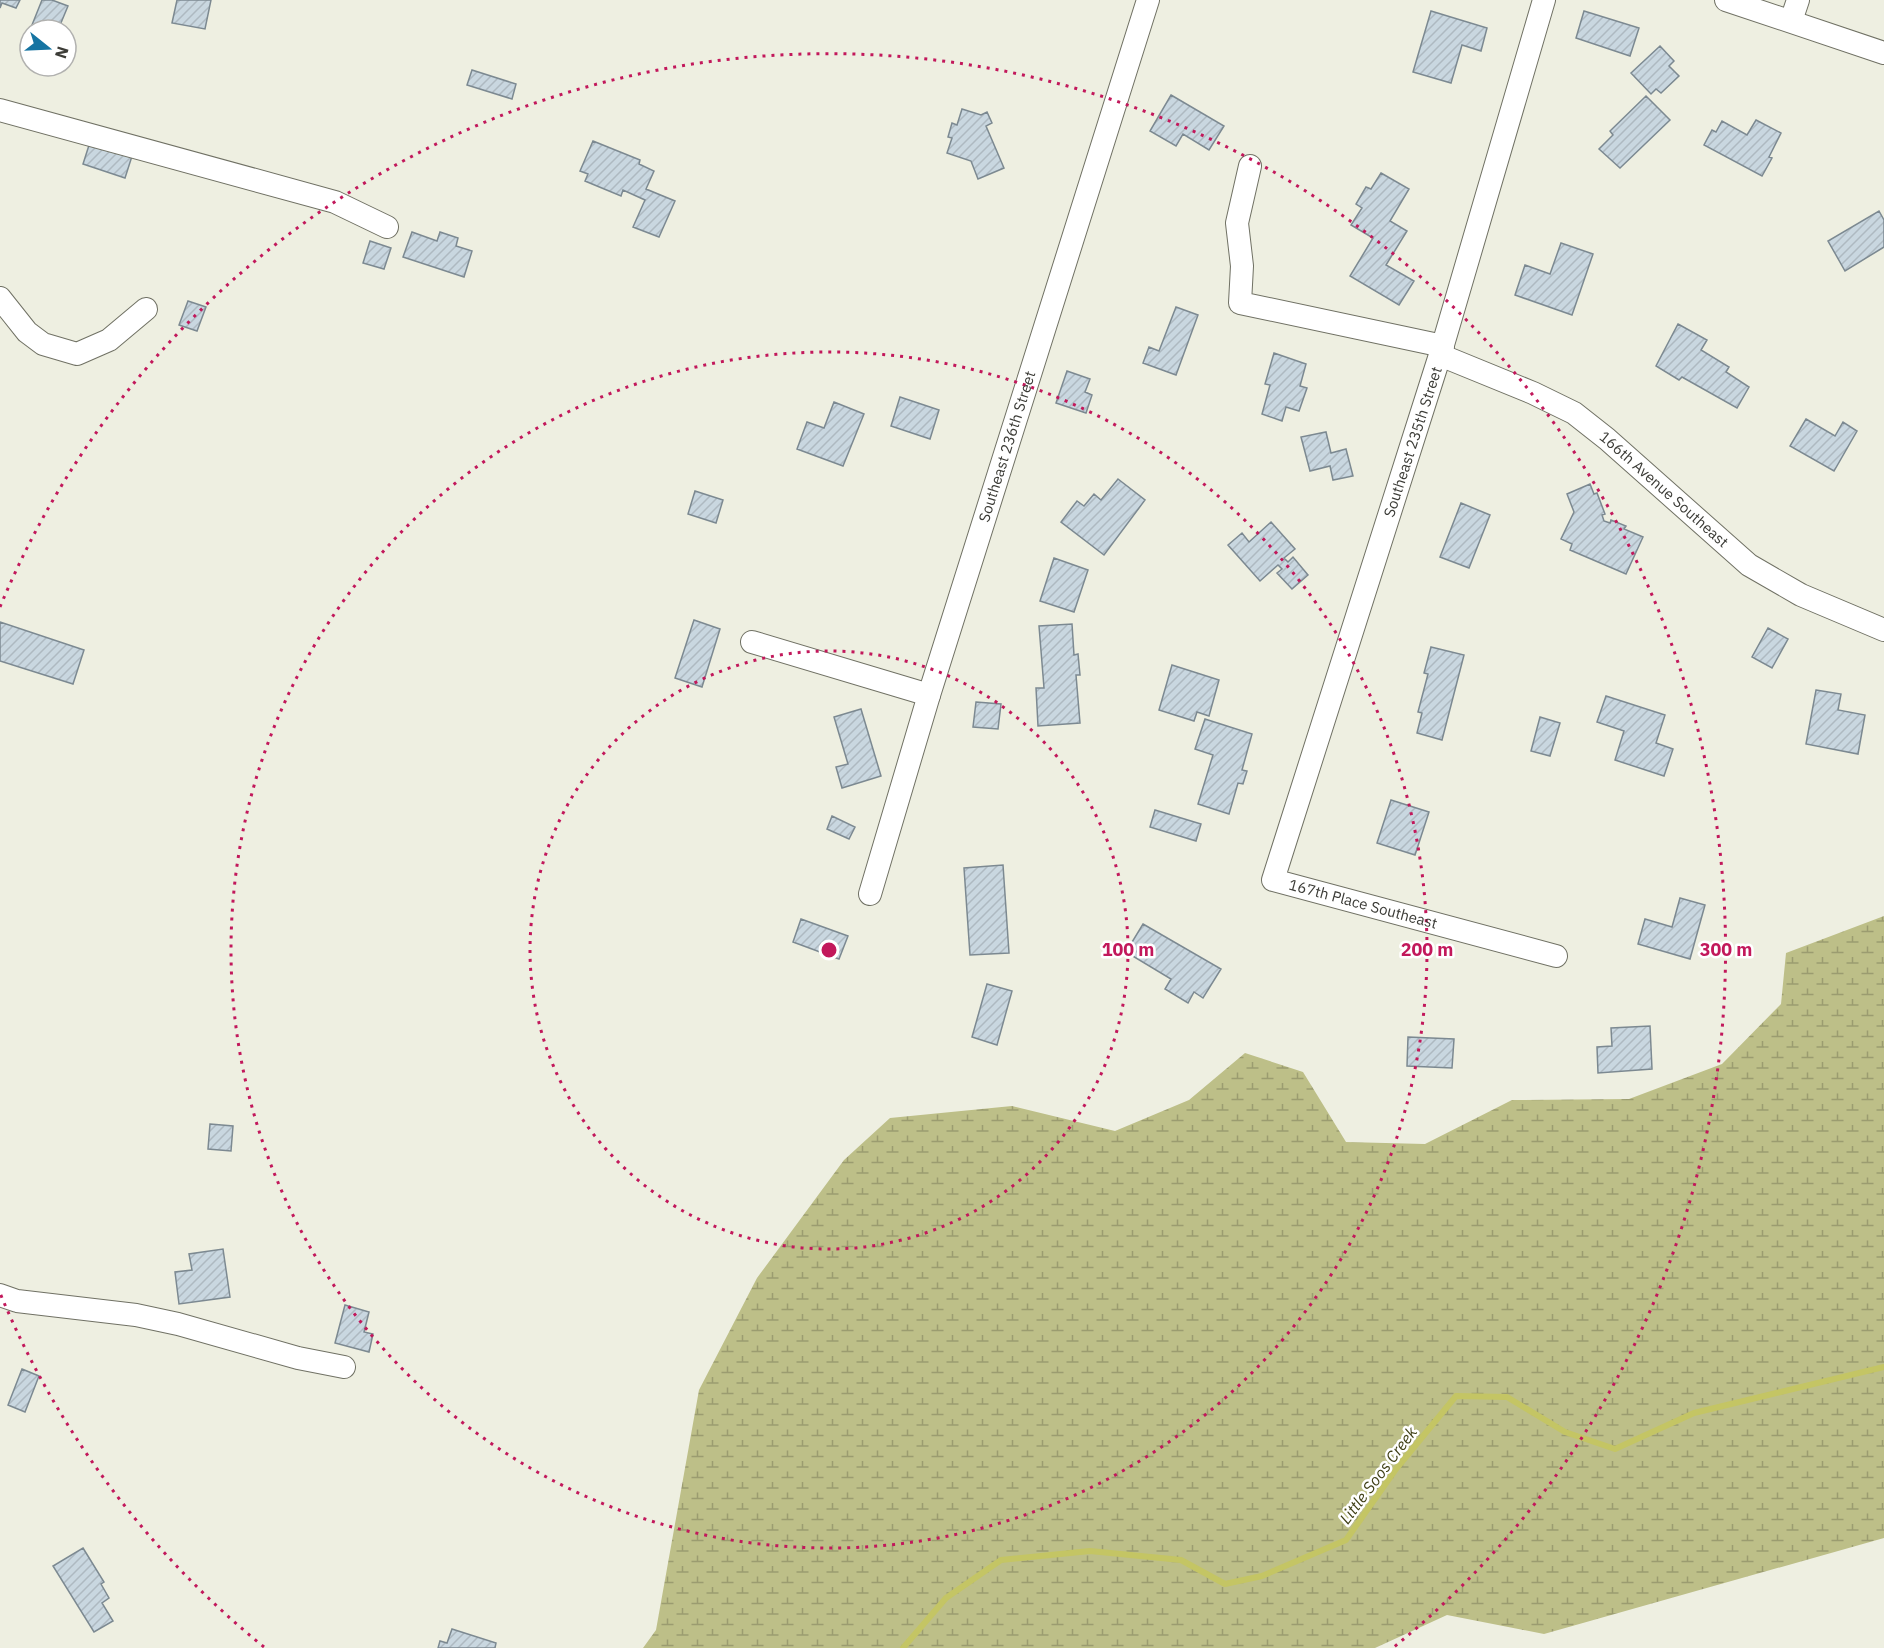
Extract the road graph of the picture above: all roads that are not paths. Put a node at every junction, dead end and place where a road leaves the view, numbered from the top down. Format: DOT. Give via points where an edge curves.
graph roads {
  1 [pos="1148,0"];
  2 [pos="1544,0"];
  3 [pos="1726,0"];
  4 [pos="1798,0"];
  5 [pos="1791,21"];
  6 [pos="1884,53"];
  7 [pos="0,110"];
  8 [pos="1250,166"];
  9 [pos="387,227"];
  10 [pos="0,298"];
  11 [pos="146,309"];
  12 [pos="1442,351"];
  13 [pos="1884,630"];
  14 [pos="752,642"];
  15 [pos="930,695"];
  16 [pos="1274,880"];
  17 [pos="870,894"];
  18 [pos="1556,956"];
  19 [pos="0,1295"];
  20 [pos="344,1367"];
  1 -- 15 [label="street, Southeast 236th Street"];
  2 -- 12 [label="street, Southeast 235th Street"];
  3 -- 5 [label="street"];
  4 -- 5 [label="street"];
  5 -- 6 [label="street"];
  7 -- 9 [label="street" via="335,202"];
  8 -- 12 [label="street, 166th Avenue Southeast" via="1237,223 1242,266 1240,303"];
  10 -- 11 [label="street" via="27,332 43,344 77,354 110,340"];
  12 -- 13 [label="street, 166th Avenue Southeast" via="1574,413 1749,565 1801,595"];
  12 -- 16 [label="street, Southeast 235th Street"];
  14 -- 15 [label="street"];
  15 -- 17 [label="street, Southeast 236th Street"];
  16 -- 18 [label="street, 167th Place Southeast"];
  19 -- 20 [label="street" via="17,1301 136,1315"];
}
